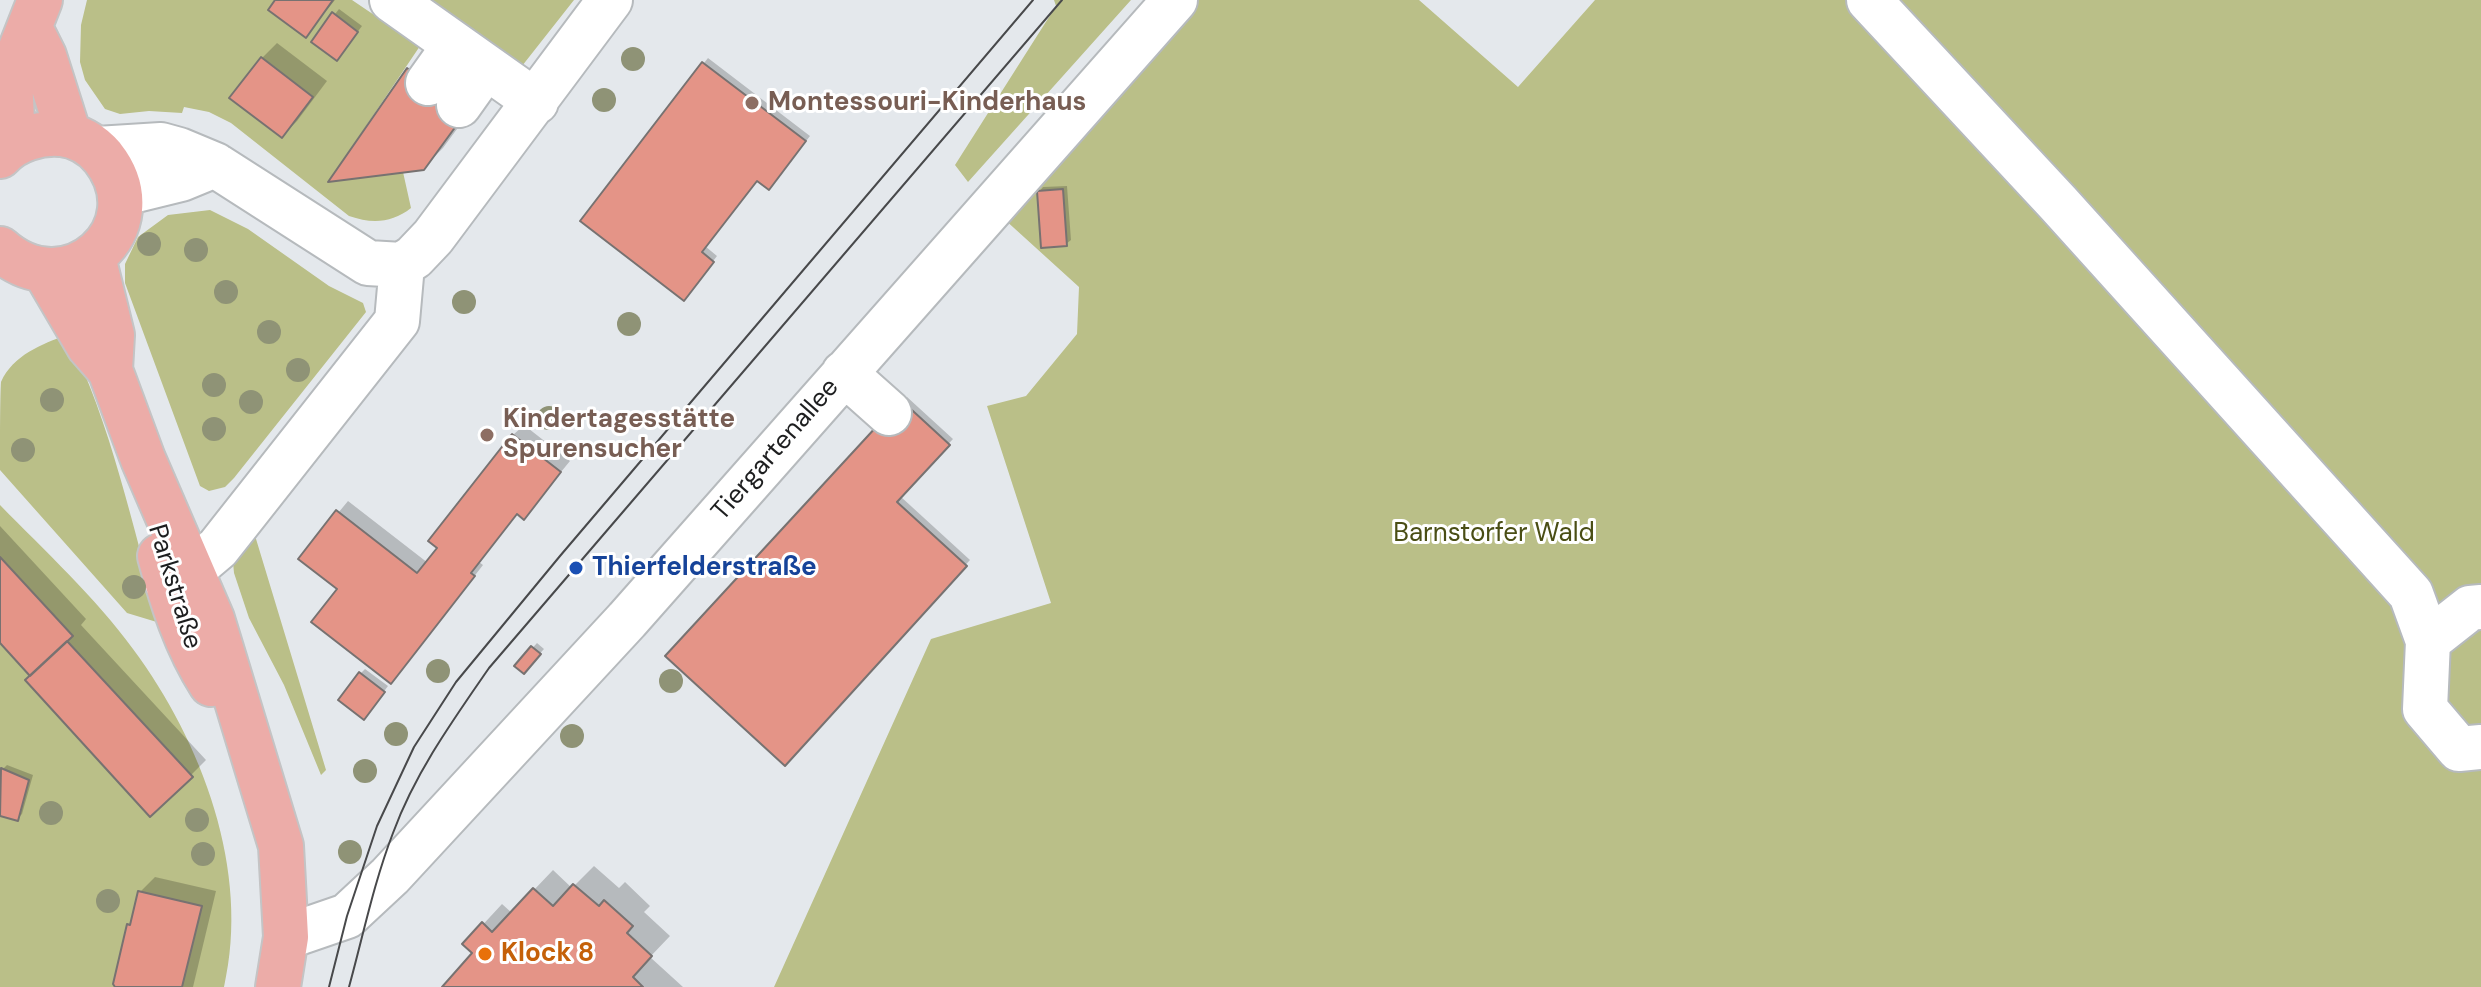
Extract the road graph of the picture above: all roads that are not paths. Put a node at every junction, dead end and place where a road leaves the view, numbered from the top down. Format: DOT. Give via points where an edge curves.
graph roads {
  1 [pos="392,0"];
  2 [pos="610,0"];
  3 [pos="1175,0"];
  4 [pos="1869,0"];
  5 [pos="35,14"];
  6 [pos="463,51"];
  7 [pos="536,102"];
  8 [pos="83,142"];
  9 [pos="6,151"];
  10 [pos="215,165"];
  11 [pos="120,194"];
  12 [pos="0,249"];
  13 [pos="93,257"];
  14 [pos="402,265"];
  15 [pos="45,271"];
  16 [pos="110,370"];
  17 [pos="844,373"];
  18 [pos="889,413"];
  19 [pos="180,576"];
  20 [pos="2481,607"];
  21 [pos="2428,641"];
  22 [pos="2481,747"];
  23 [pos="286,937"];
  24 [pos="278,987"];
  1 -- 6 [label="street"];
  2 -- 7 [label="street"];
  3 -- 17 [label="street, Tiergartenallee"];
  4 -- 21 [label="street" via="2411,594"];
  5 -- 8 [label="main road" via="44,56"];
  5 -- 9 [label="main road" via="10,76"];
  6 -- 6 [label="street" via="436,89"];
  6 -- 7 [label="street"];
  7 -- 14 [label="street" via="433,237"];
  8 -- 9 [label="main road" via="44,133"];
  8 -- 10 [label="street" via="161,145"];
  8 -- 11 [label="main road" via="112,169"];
  10 -- 11 [label="street"];
  10 -- 14 [label="street" via="368,263"];
  11 -- 13 [label="main road" via="112,236"];
  12 -- 15 [label="main road" via="14,261"];
  13 -- 15 [label="main road" via="70,268"];
  13 -- 16 [label="main road, Parkstraße" via="112,335"];
  14 -- 19 [label="street" via="397,321 218,548"];
  15 -- 16 [label="main road, Parkstraße" via="89,346"];
  16 -- 19 [label="main road, Parkstraße"];
  17 -- 18 [label="street"];
  17 -- 23 [label="street, Tiergartenallee" via="627,620 374,892 347,916"];
  19 -- 23 [label="main road, Parkstraße" via="212,619 252,747 281,846"];
  20 -- 21 [label="street" via="2470,608"];
  21 -- 22 [label="street" via="2425,709 2459,749"];
  23 -- 24 [label="main road, Parkstraße"];
}
